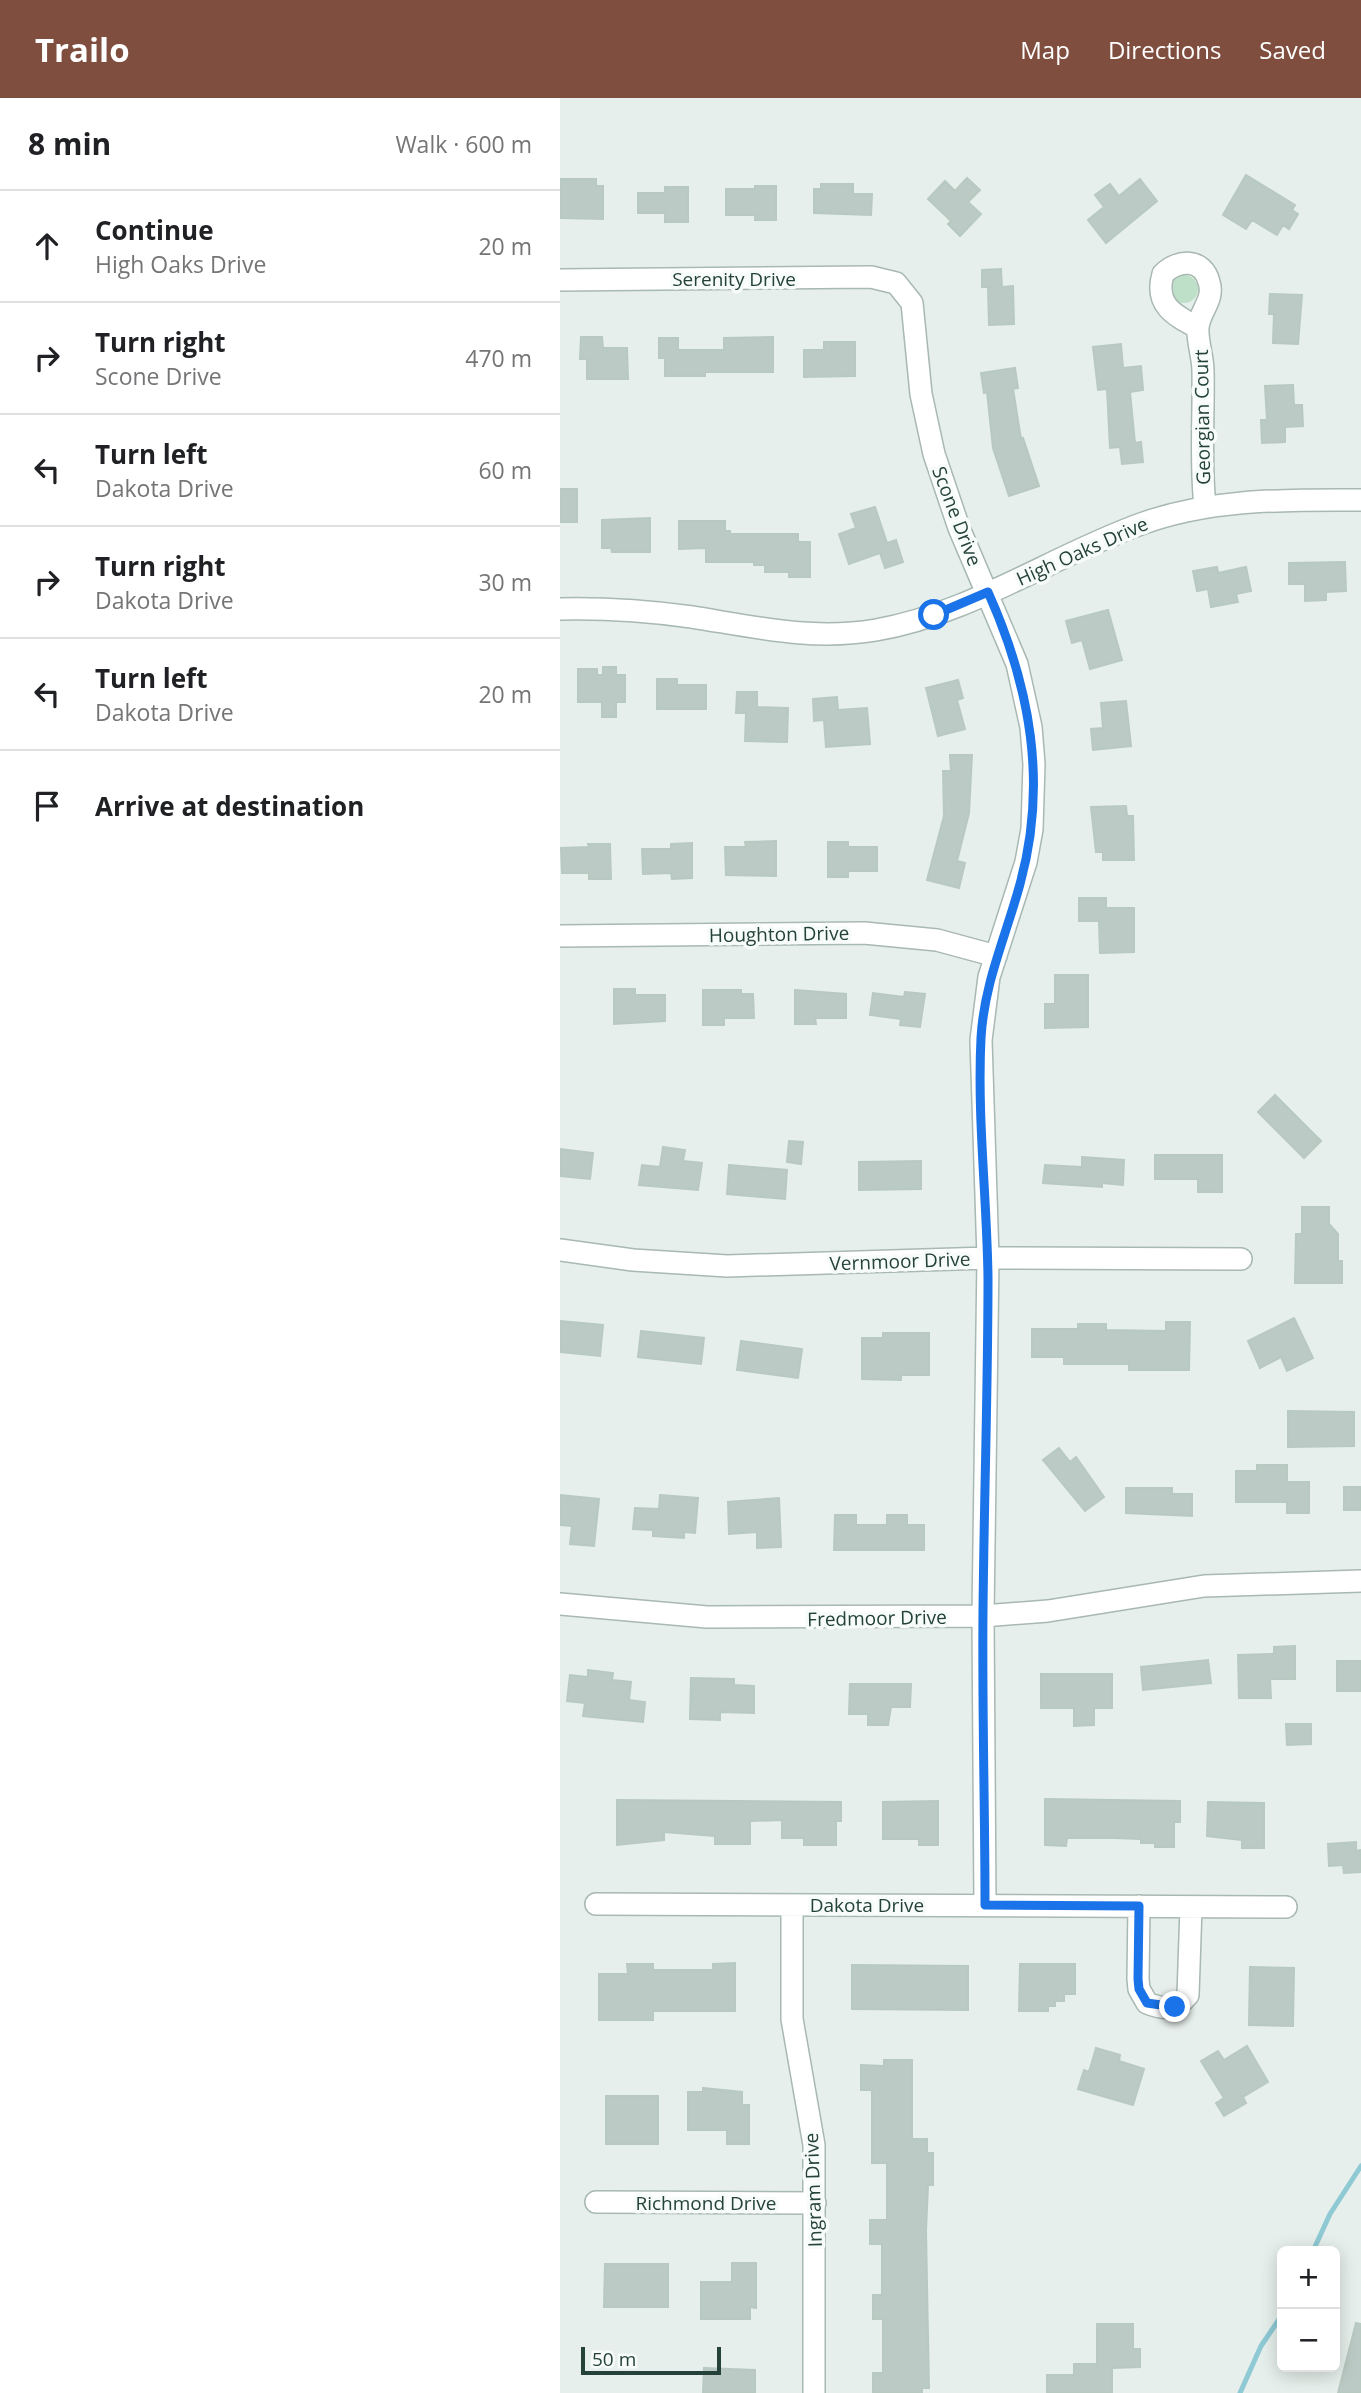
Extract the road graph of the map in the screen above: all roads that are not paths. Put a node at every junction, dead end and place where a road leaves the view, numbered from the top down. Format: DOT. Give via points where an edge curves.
graph roads {
  1 [pos="560,280"];
  2 [pos="904,291"];
  3 [pos="1198,328"];
  4 [pos="1361,500"];
  5 [pos="1205,506"];
  6 [pos="988,592"];
  7 [pos="560,609"];
  8 [pos="560,936"];
  9 [pos="996,956"];
  10 [pos="560,1250"];
  11 [pos="988,1258"];
  12 [pos="1241,1259"];
  13 [pos="1361,1581"];
  14 [pos="560,1604"];
  15 [pos="983,1616"];
  16 [pos="596,1904"];
  17 [pos="792,1905"];
  18 [pos="985,1905"];
  19 [pos="1139,1906"];
  20 [pos="1191,1907"];
  21 [pos="1286,1907"];
  22 [pos="596,2202"];
  23 [pos="815,2203"];
  24 [pos="814,2393"];
  1 -- 2 [label="street, Serenity Drive" via="871,277 886,279"];
  2 -- 6 [label="street, Scone Drive" via="915,319 921,394 934,454 959,528"];
  3 -- 5 [label="street, Georgian Court"];
  4 -- 5 [label="street, High Oaks Drive"];
  5 -- 6 [label="street, High Oaks Drive" via="1140,524"];
  6 -- 7 [label="street, High Oaks Drive" via="903,624 823,635 772,632 646,611"];
  6 -- 9 [label="street, Scone Drive" via="1017,664 1034,764 1026,862"];
  8 -- 9 [label="street, Houghton Drive" via="864,933 937,940"];
  9 -- 11 [label="street, Scone Drive" via="981,1040"];
  10 -- 11 [label="street, Vernmoor Drive" via="727,1266"];
  11 -- 12 [label="street, Vernmoor Drive"];
  11 -- 15 [label="street, Scone Drive"];
  13 -- 15 [label="street, Fredmoor Drive" via="1204,1586 1048,1611"];
  14 -- 15 [label="street, Fredmoor Drive" via="707,1617"];
  15 -- 18 [label="street, Scone Drive"];
  16 -- 17 [label="street, Dakota Drive"];
  17 -- 18 [label="street, Dakota Drive"];
  17 -- 23 [label="street, Ingram Drive" via="792,2019 814,2145"];
  18 -- 19 [label="street, Dakota Drive"];
  19 -- 20 [label="street, Dakota Drive"];
  19 -- 20 [label="street" via="1139,1989 1147,2003 1167,2008 1188,1995"];
  20 -- 21 [label="street, Dakota Drive"];
  22 -- 23 [label="street, Richmond Drive"];
  23 -- 24 [label="street, Ingram Drive"];
}
